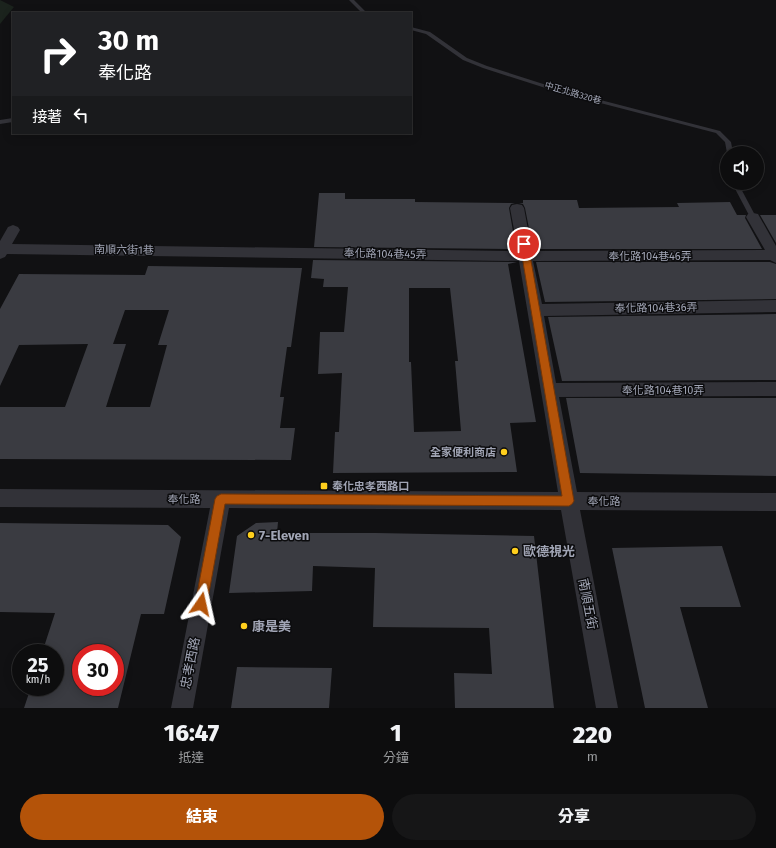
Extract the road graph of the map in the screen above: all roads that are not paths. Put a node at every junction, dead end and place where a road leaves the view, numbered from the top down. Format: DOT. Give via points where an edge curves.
graph roads {
  1 [pos="351,0"];
  2 [pos="364,12"];
  3 [pos="412,28"];
  4 [pos="12,120"];
  5 [pos="0,122"];
  6 [pos="729,146"];
  7 [pos="739,190"];
  8 [pos="517,208"];
  9 [pos="753,217"];
  10 [pos="14,230"];
  11 [pos="2,251"];
  12 [pos="245,251"];
  13 [pos="526,256"];
  14 [pos="776,256"];
  15 [pos="776,306"];
  16 [pos="535,310"];
  17 [pos="776,389"];
  18 [pos="549,390"];
  19 [pos="0,498"];
  20 [pos="221,499"];
  21 [pos="569,501"];
  22 [pos="776,502"];
  23 [pos="182,708"];
  24 [pos="607,708"];
  1 -- 2 [label="lane"];
  3 -- 6 [label="lane, 中正北路320巷" via="428,33 465,59 485,67 560,91 718,132"];
  4 -- 5 [label="lane"];
  7 -- 9 [label="lane"];
  8 -- 13 [label="street, 南順五街"];
  9 -- 14 [label="street"];
  10 -- 11 [label="street"];
  11 -- 12 [label="street, 南順六街1巷"];
  12 -- 13 [label="street, 奉化路104巷45弄"];
  13 -- 14 [label="street, 奉化路104巷46弄"];
  13 -- 16 [label="street, 南順五街"];
  15 -- 16 [label="street, 奉化路104巷36弄"];
  16 -- 18 [label="street, 南順五街"];
  17 -- 18 [label="street, 奉化路104巷10弄"];
  18 -- 21 [label="street, 南順五街"];
  19 -- 20 [label="street, 奉化路"];
  20 -- 21 [label="street, 奉化路"];
  20 -- 23 [label="street, 忠孝西路"];
  21 -- 22 [label="street, 奉化路"];
  21 -- 24 [label="street, 南順五街"];
}
